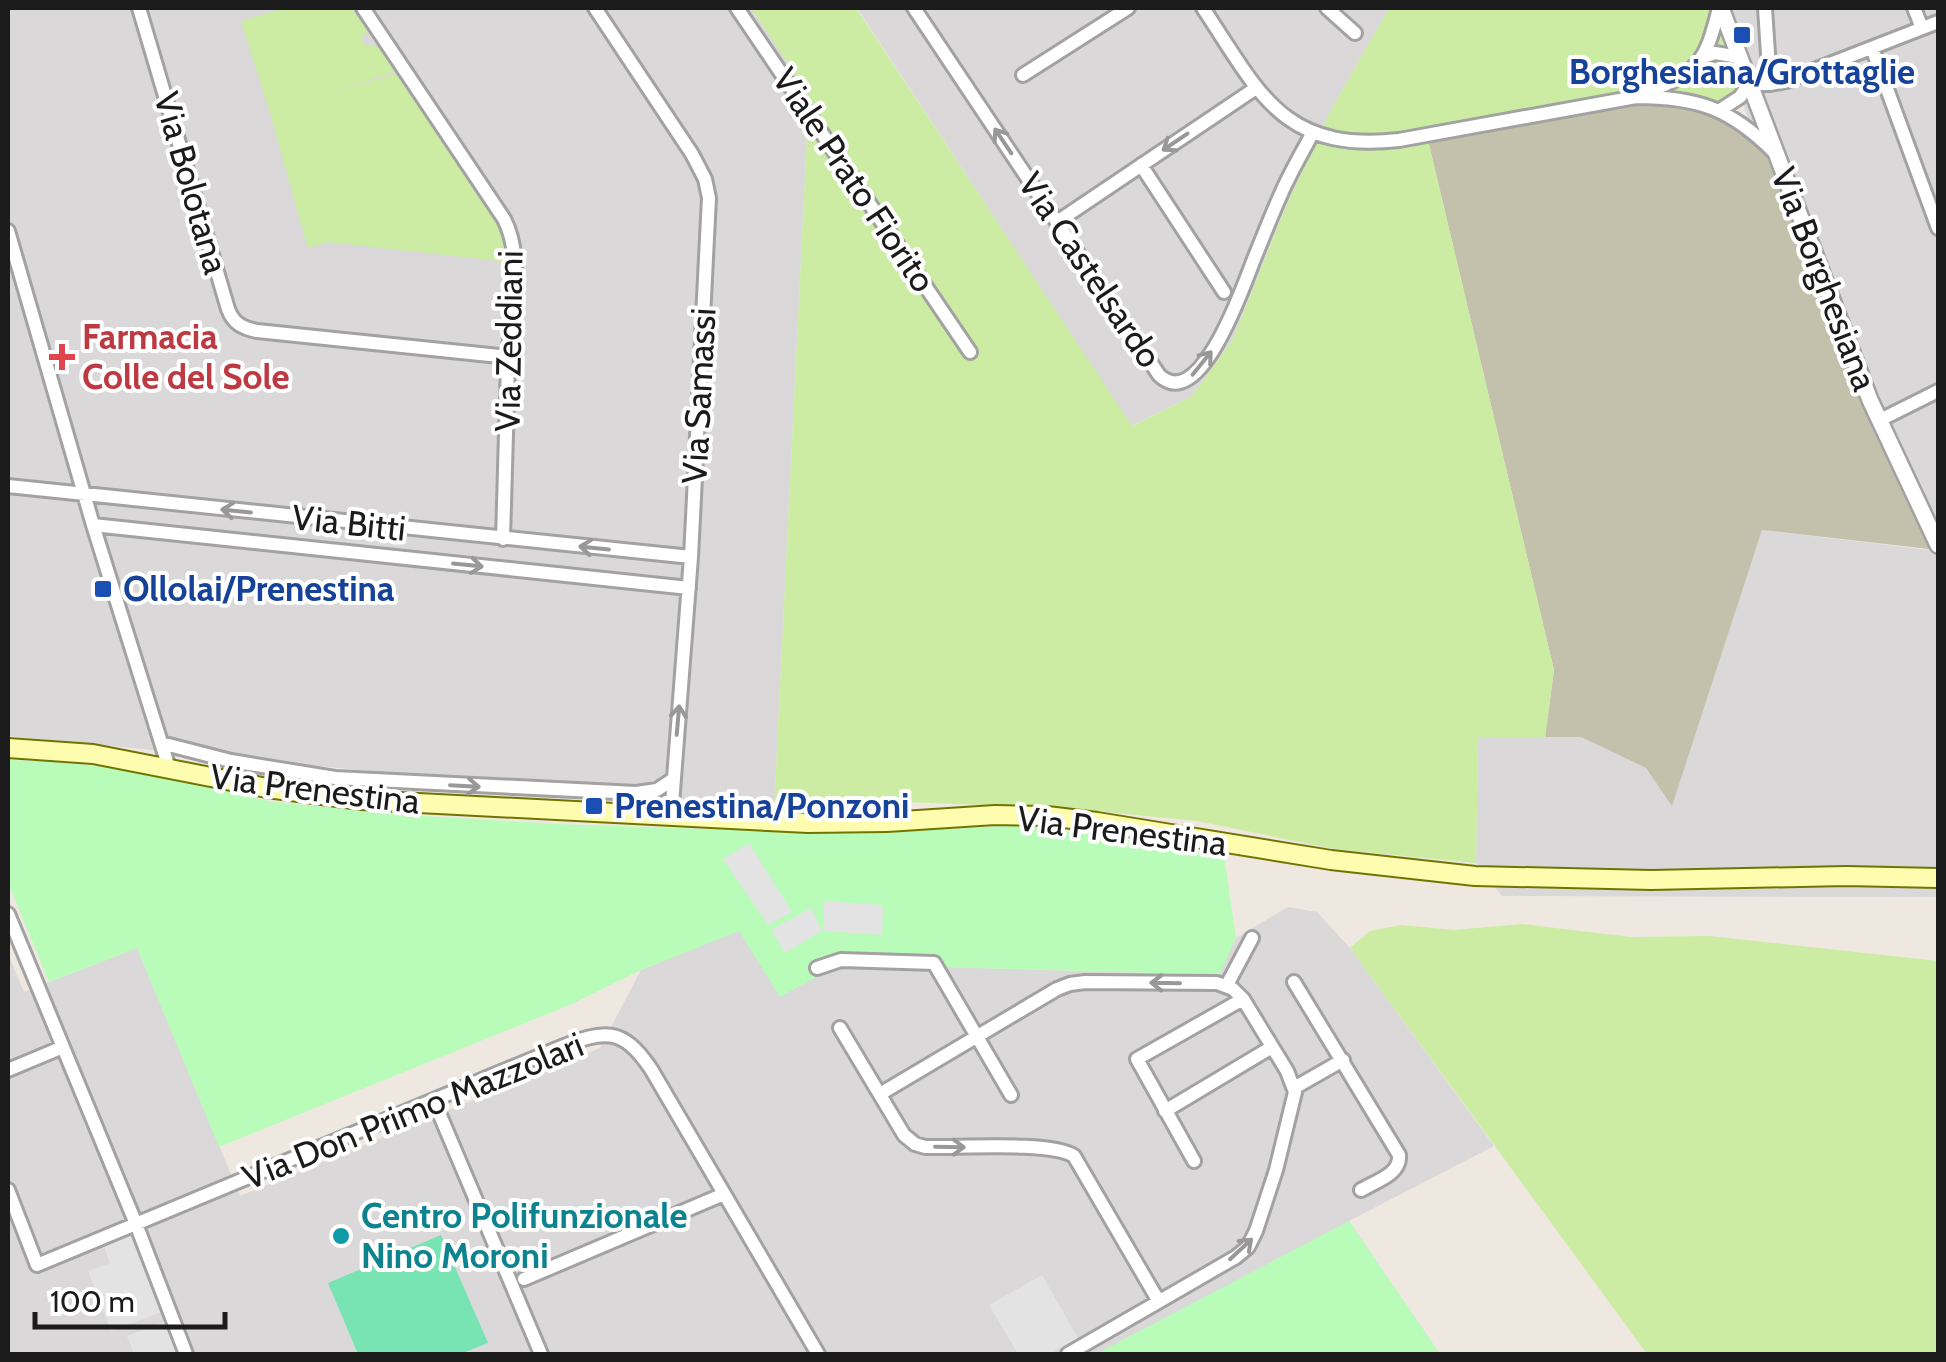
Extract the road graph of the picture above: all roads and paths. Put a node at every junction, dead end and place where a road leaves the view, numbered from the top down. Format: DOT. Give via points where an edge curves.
graph roads {
  1 [pos="139,8"];
  2 [pos="364,8"];
  3 [pos="595,8"];
  4 [pos="737,8"];
  5 [pos="914,8"];
  6 [pos="1128,8"];
  7 [pos="1203,8"];
  8 [pos="1327,8"];
  9 [pos="1720,8"];
  10 [pos="1765,8"];
  11 [pos="1914,8"];
  12 [pos="1938,22"];
  13 [pos="1922,28"];
  14 [pos="1355,33"];
  15 [pos="1872,48"];
  16 [pos="1703,57"];
  17 [pos="1739,57"];
  18 [pos="1023,75"];
  19 [pos="1749,84"];
  20 [pos="1770,84"];
  21 [pos="1256,88"];
  22 [pos="1636,97"];
  23 [pos="1720,110"];
  24 [pos="1313,132"];
  25 [pos="1776,154"];
  26 [pos="1141,165"];
  27 [pos="1938,182"];
  28 [pos="1923,188"];
  29 [pos="1057,222"];
  30 [pos="1938,228"];
  31 [pos="8,230"];
  32 [pos="1224,292"];
  33 [pos="970,352"];
  34 [pos="508,357"];
  35 [pos="1938,390"];
  36 [pos="1880,420"];
  37 [pos="8,486"];
  38 [pos="84,495"];
  39 [pos="93,525"];
  40 [pos="504,539"];
  41 [pos="1938,545"];
  42 [pos="691,557"];
  43 [pos="688,588"];
  44 [pos="161,744"];
  45 [pos="8,748"];
  46 [pos="168,768"];
  47 [pos="672,780"];
  48 [pos="671,817"];
  49 [pos="1938,878"];
  50 [pos="8,914"];
  51 [pos="1252,938"];
  52 [pos="818,968"];
  53 [pos="1294,982"];
  54 [pos="1227,986"];
  55 [pos="1243,999"];
  56 [pos="840,1028"];
  57 [pos="978,1035"];
  58 [pos="62,1047"];
  59 [pos="1272,1047"];
  60 [pos="1343,1060"];
  61 [pos="8,1070"];
  62 [pos="1294,1088"];
  63 [pos="880,1094"];
  64 [pos="1011,1095"];
  65 [pos="434,1101"];
  66 [pos="1165,1110"];
  67 [pos="1194,1162"];
  68 [pos="8,1190"];
  69 [pos="1362,1190"];
  70 [pos="724,1194"];
  71 [pos="136,1224"];
  72 [pos="524,1280"];
  73 [pos="1158,1300"];
  74 [pos="186,1354"];
  75 [pos="542,1354"];
  76 [pos="818,1354"];
  77 [pos="1068,1354"];
  1 -- 34 [label="street, Via Bolotana" via="236,322 253,330"];
  2 -- 34 [label="street, Via Zeddiani" via="509,228 515,262"];
  3 -- 42 [label="street, Via Samassi" via="692,154 708,192"];
  4 -- 33 [label="street, Viale Prato Fiorito"];
  29 -- 5 [label="street, Via Castelsardo, one-way"];
  6 -- 18 [label="street"];
  7 -- 21 [label="street"];
  8 -- 14 [label="street"];
  9 -- 16 [label="street"];
  9 -- 17 [label="street, Via Borghesiana"];
  10 -- 20 [label="street"];
  11 -- 13 [label="street"];
  12 -- 13 [label="street"];
  13 -- 15 [label="street"];
  15 -- 20 [label="street"];
  15 -- 28 [label="street"];
  16 -- 17 [label="street"];
  16 -- 22 [label="street" via="1680,78"];
  17 -- 19 [label="street, Via Borghesiana"];
  19 -- 20 [label="street"];
  19 -- 23 [label="street"];
  19 -- 25 [label="street, Via Borghesiana"];
  21 -- 24 [label="street" via="1280,114"];
  21 -- 26 [label="street, one-way"];
  22 -- 23 [label="street" via="1679,98"];
  22 -- 24 [label="street" via="1394,141 1356,142"];
  23 -- 25 [label="street"];
  29 -- 24 [label="street, Via Castelsardo, one-way" via="1159,375 1182,382 1224,332"];
  25 -- 36 [label="street, Via Borghesiana"];
  26 -- 29 [label="street"];
  26 -- 32 [label="street"];
  27 -- 28 [label="street"];
  28 -- 30 [label="street"];
  31 -- 38 [label="street"];
  34 -- 40 [label="street, Via Zeddiani"];
  35 -- 36 [label="street"];
  36 -- 41 [label="street, Via Borghesiana"];
  37 -- 38 [label="street, Via Bitti"];
  38 -- 39 [label="street"];
  40 -- 38 [label="street, Via Bitti, one-way"];
  39 -- 43 [label="street, Via Bitti, one-way"];
  39 -- 44 [label="street"];
  42 -- 40 [label="street, Via Bitti, one-way"];
  42 -- 43 [label="street, Via Samassi"];
  47 -- 43 [label="street, Via Samassi, one-way"];
  44 -- 46 [label="street"];
  44 -- 47 [label="street, one-way" via="276,769 378,781 642,794"];
  45 -- 46 [label="main road, Via Prenestina"];
  46 -- 48 [label="main road, Via Prenestina" via="341,798"];
  47 -- 48 [label="street, Via Samassi"];
  48 -- 49 [label="main road, Via Prenestina" via="854,824 1047,816 1363,865 1490,877"];
  50 -- 58 [label="street"];
  51 -- 54 [label="street"];
  52 -- 57 [label="street" via="841,960 934,963"];
  53 -- 60 [label="street"];
  54 -- 55 [label="street"];
  54 -- 57 [label="street, one-way" via="1070,984"];
  55 -- 59 [label="street"];
  55 -- 66 [label="street" via="1137,1059"];
  56 -- 63 [label="street"];
  57 -- 63 [label="street"];
  57 -- 64 [label="street"];
  58 -- 61 [label="street"];
  58 -- 71 [label="street"];
  59 -- 62 [label="street"];
  59 -- 66 [label="street"];
  60 -- 62 [label="street"];
  60 -- 69 [label="street" via="1400,1158 1397,1169"];
  73 -- 62 [label="street, one-way" via="1251,1242"];
  63 -- 73 [label="street, one-way" via="904,1135 919,1146 1071,1154"];
  65 -- 70 [label="street, Via Don Primo Mazzolari" via="586,1038 622,1038 651,1069"];
  65 -- 71 [label="street, Via Don Primo Mazzolari"];
  65 -- 75 [label="street"];
  66 -- 67 [label="street"];
  68 -- 71 [label="street, Via Don Primo Mazzolari" via="37,1265"];
  70 -- 72 [label="street"];
  70 -- 76 [label="street, Via Don Primo Mazzolari"];
  71 -- 74 [label="street"];
  73 -- 77 [label="street"];
}
